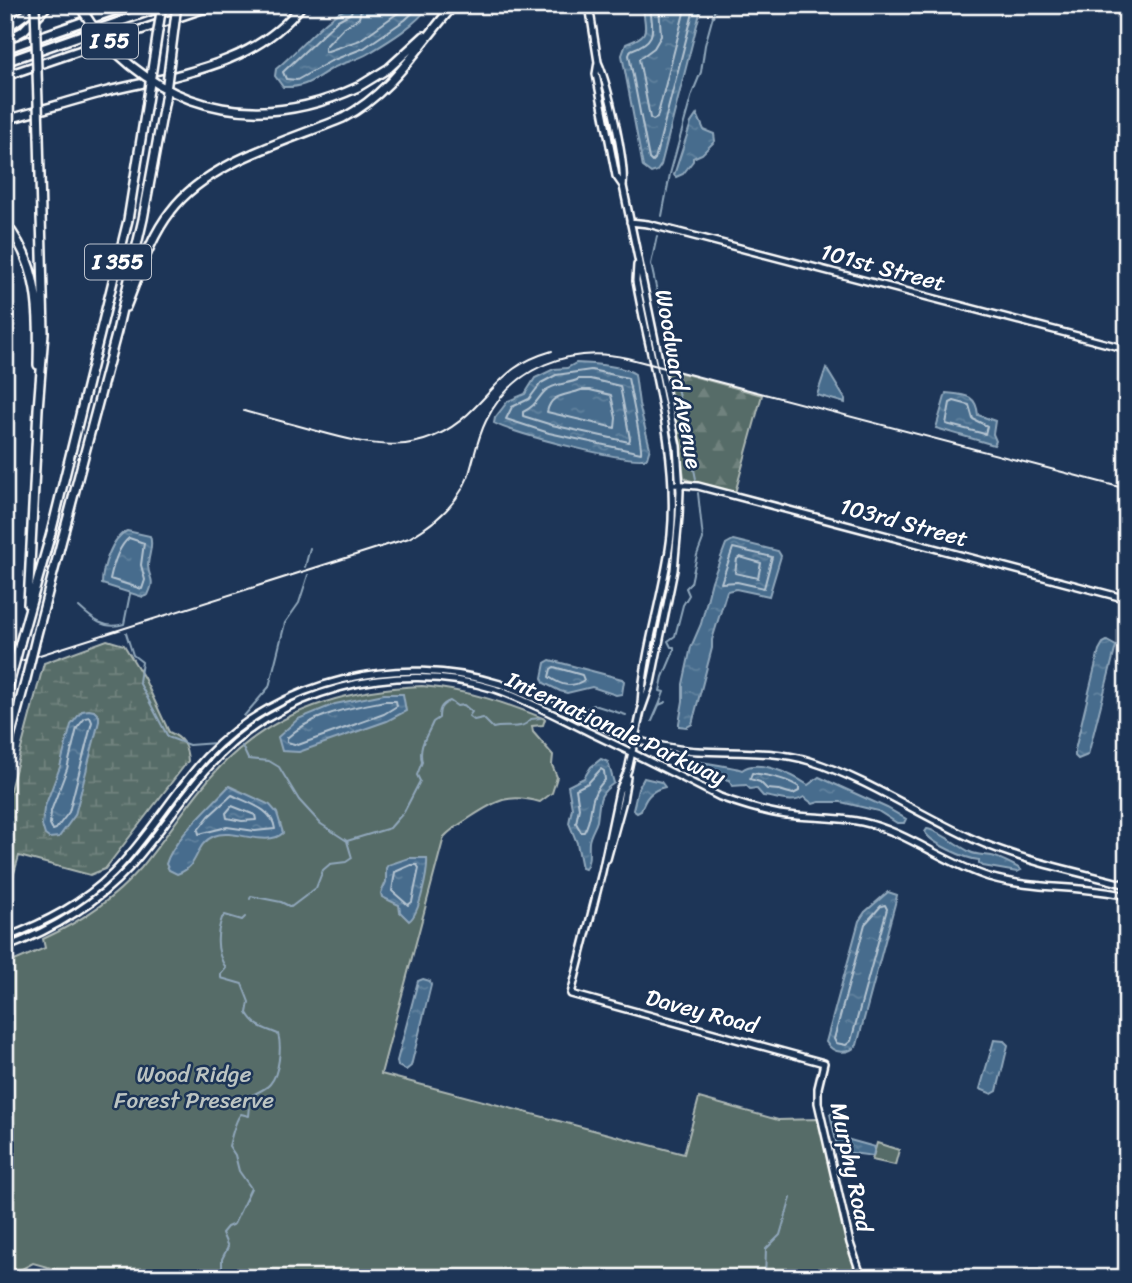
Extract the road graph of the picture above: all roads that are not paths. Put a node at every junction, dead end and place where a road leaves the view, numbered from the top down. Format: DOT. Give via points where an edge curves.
graph roads {
  1 [pos="37,5"];
  2 [pos="48,5"];
  3 [pos="79,5"];
  4 [pos="130,5"];
  5 [pos="165,5"];
  6 [pos="177,5"];
  7 [pos="214,5"];
  8 [pos="302,5"];
  9 [pos="454,5"];
  10 [pos="589,5"];
  11 [pos="445,16"];
  12 [pos="5,29"];
  13 [pos="5,41"];
  14 [pos="5,49"];
  15 [pos="5,62"];
  16 [pos="5,76"];
  17 [pos="5,121"];
  18 [pos="630,222"];
  19 [pos="5,223"];
  20 [pos="637,260"];
  21 [pos="117,331"];
  22 [pos="1127,349"];
  23 [pos="37,409"];
  24 [pos="673,484"];
  25 [pos="680,484"];
  26 [pos="1127,599"];
  27 [pos="26,618"];
  28 [pos="5,701"];
  29 [pos="641,711"];
  30 [pos="236,730"];
  31 [pos="240,738"];
  32 [pos="635,740"];
  33 [pos="632,752"];
  34 [pos="5,756"];
  35 [pos="1127,885"];
  36 [pos="1127,896"];
  37 [pos="5,938"];
  38 [pos="5,948"];
  39 [pos="571,994"];
  40 [pos="824,1063"];
  41 [pos="862,1278"];
  1 -- 12 [label="highway"];
  1 -- 23 [label="highway, bridge" via="44,302"];
  2 -- 13 [label="highway" via="23,31"];
  3 -- 11 [label="highway, bridge" via="102,39 176,96 263,112 318,104 358,87 389,68"];
  4 -- 14 [label="highway"];
  5 -- 15 [label="highway, I 55"];
  5 -- 27 [label="highway, I 355, bridge" via="128,220"];
  6 -- 21 [label="highway, I 355, bridge" via="143,219"];
  7 -- 16 [label="highway, I 55"];
  8 -- 17 [label="highway" via="269,38 241,54 202,69"];
  9 -- 11 [label="highway"];
  10 -- 18 [label="street, Woodward Avenue" via="596,74"];
  11 -- 21 [label="highway" via="387,87 360,109 225,166 186,193 149,250"];
  18 -- 20 [label="street, Woodward Avenue"];
  18 -- 22 [label="street, 101st Street"];
  19 -- 23 [label="highway" via="29,263 38,299"];
  20 -- 24 [label="street, Woodward Avenue" via="636,281"];
  20 -- 25 [label="street, Woodward Avenue" via="675,435"];
  21 -- 34 [label="highway, I 355, bridge"];
  23 -- 27 [label="highway"];
  24 -- 25 [label="street, 103rd Street"];
  24 -- 29 [label="street, Woodward Avenue" via="671,535"];
  25 -- 26 [label="street, 103rd Street"];
  25 -- 29 [label="street, Woodward Avenue" via="674,570"];
  27 -- 28 [label="highway, I 355, bridge"];
  29 -- 32 [label="street, Woodward Avenue"];
  30 -- 31 [label="street"];
  30 -- 32 [label="street, Internationale Parkway" via="273,705 312,688 373,674 423,671 500,684"];
  30 -- 37 [label="street, Internationale Parkway" via="206,757 112,874 58,916"];
  31 -- 33 [label="street, Internationale Parkway" via="279,711 316,695 365,682 438,679 515,696"];
  31 -- 38 [label="street, Internationale Parkway" via="208,767 107,890 71,917"];
  32 -- 33 [label="street, Woodward Avenue"];
  32 -- 35 [label="street, Internationale Parkway" via="684,750 801,758 846,775 998,850"];
  33 -- 36 [label="street, Internationale Parkway" via="720,797 760,810 874,825 955,864 1005,881"];
  33 -- 39 [label="street, Woodward Avenue"];
  39 -- 40 [label="street, Davey Road"];
  40 -- 41 [label="street, Murphy Road" via="818,1103"];
}
